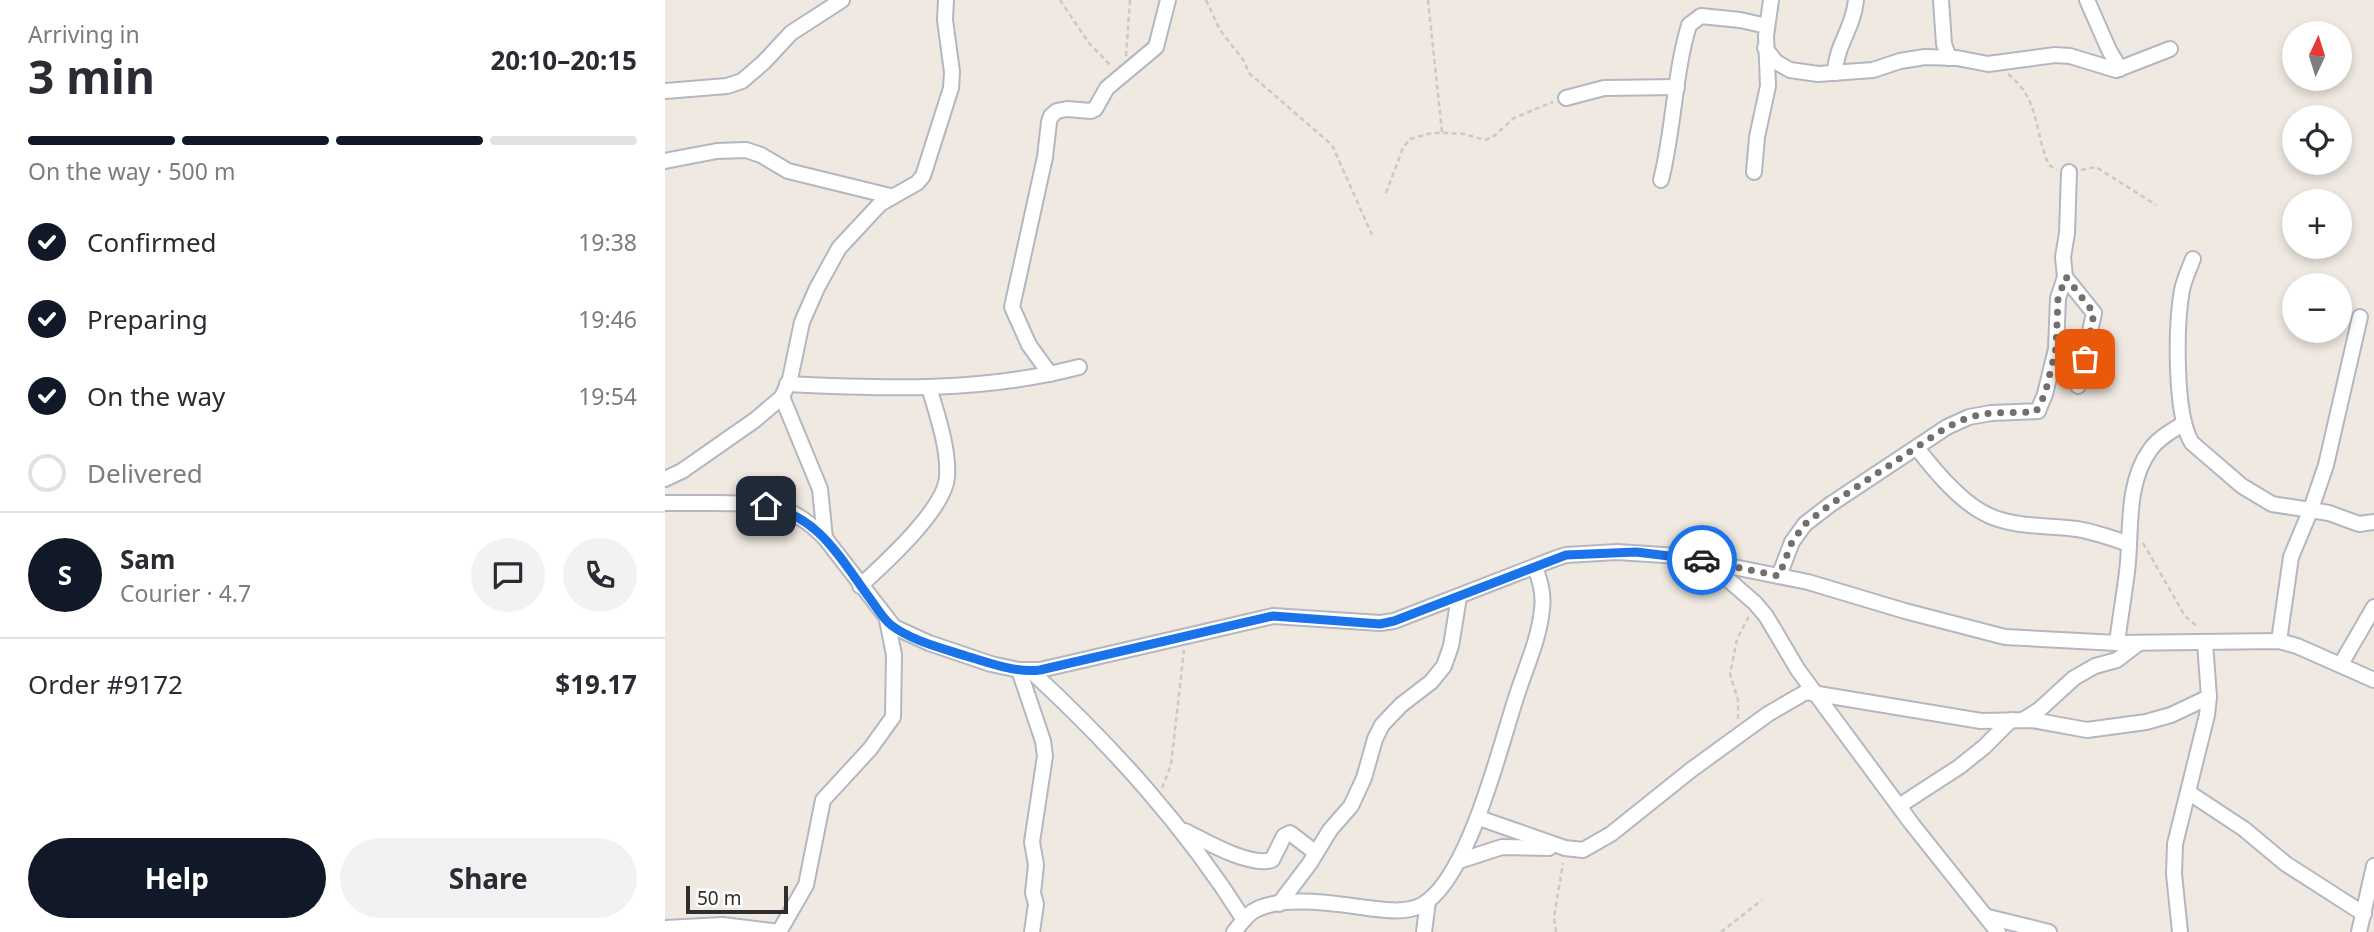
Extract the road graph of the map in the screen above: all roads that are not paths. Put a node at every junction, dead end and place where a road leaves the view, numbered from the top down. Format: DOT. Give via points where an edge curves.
graph roads {
  1 [pos="842,0"];
  2 [pos="946,0"];
  3 [pos="1168,0"];
  4 [pos="1771,0"];
  5 [pos="1856,0"];
  6 [pos="1941,0"];
  7 [pos="2087,0"];
  8 [pos="1767,26"];
  9 [pos="1765,48"];
  10 [pos="2170,49"];
  11 [pos="1949,58"];
  12 [pos="2120,69"];
  13 [pos="1835,73"];
  14 [pos="1677,87"];
  15 [pos="665,91"];
  16 [pos="1566,98"];
  17 [pos="665,161"];
  18 [pos="1754,172"];
  19 [pos="2069,172"];
  20 [pos="1661,180"];
  21 [pos="890,196"];
  22 [pos="2193,259"];
  23 [pos="2066,277"];
  24 [pos="2360,317"];
  25 [pos="1079,367"];
  26 [pos="1050,374"];
  27 [pos="2078,386"];
  28 [pos="929,387"];
  29 [pos="784,390"];
  30 [pos="2184,423"];
  31 [pos="1917,448"];
  32 [pos="665,479"];
  33 [pos="665,503"];
  34 [pos="2311,509"];
  35 [pos="2374,522"];
  36 [pos="825,538"];
  37 [pos="2129,544"];
  38 [pos="1707,561"];
  39 [pos="1535,568"];
  40 [pos="1779,576"];
  41 [pos="860,586"];
  42 [pos="1459,597"];
  43 [pos="2374,607"];
  44 [pos="887,620"];
  45 [pos="2279,641"];
  46 [pos="2117,643"];
  47 [pos="2139,643"];
  48 [pos="2208,643"];
  49 [pos="2341,664"];
  50 [pos="1025,671"];
  51 [pos="2374,680"];
  52 [pos="1814,692"];
  53 [pos="2209,697"];
  54 [pos="2017,720"];
  55 [pos="2188,793"];
  56 [pos="1899,806"];
  57 [pos="1479,818"];
  58 [pos="1180,828"];
  59 [pos="1566,848"];
  60 [pos="1316,853"];
  61 [pos="1459,860"];
  62 [pos="2374,866"];
  63 [pos="1428,901"];
  64 [pos="1279,904"];
  65 [pos="2364,914"];
  66 [pos="1988,918"];
  67 [pos="1244,920"];
  68 [pos="665,928"];
  69 [pos="779,932"];
  70 [pos="1032,932"];
  71 [pos="1234,932"];
  72 [pos="1424,932"];
  73 [pos="1998,932"];
  74 [pos="2049,932"];
  75 [pos="2180,932"];
  76 [pos="2359,932"];
  1 -- 15 [label="street" via="791,33 741,81"];
  2 -- 21 [label="street" via="951,88 923,176"];
  3 -- 26 [label="street" via="1156,47 1121,75 1095,109 1057,111 1049,122 1012,307 1029,345"];
  4 -- 8 [label="street"];
  5 -- 13 [label="street" via="1852,23 1836,54"];
  6 -- 11 [label="street"];
  7 -- 12 [label="street"];
  8 -- 9 [label="street"];
  8 -- 14 [label="street" via="1714,17 1695,19 1685,40"];
  9 -- 13 [label="street" via="1790,70"];
  9 -- 18 [label="street" via="1768,86"];
  10 -- 12 [label="street"];
  11 -- 12 [label="street" via="1994,64 2064,55"];
  11 -- 13 [label="street" via="1910,58 1873,70"];
  14 -- 16 [label="street" via="1604,88"];
  14 -- 20 [label="street"];
  17 -- 21 [label="street" via="746,150 788,171"];
  19 -- 23 [label="street" via="2063,257"];
  21 -- 29 [label="street" via="839,248 817,288 802,322"];
  22 -- 30 [label="street" via="2182,290 2179,321 2179,393"];
  23 -- 27 [label="street" via="2094,313"];
  23 -- 31 [label="street" via="2058,298 2056,349 2038,411 1969,417"];
  24 -- 34 [label="street"];
  25 -- 26 [label="street"];
  26 -- 28 [label="street" via="982,386"];
  28 -- 29 [label="street"];
  28 -- 41 [label="street" via="943,437 947,483 916,530"];
  29 -- 32 [label="street" via="755,420"];
  29 -- 36 [label="street" via="820,489"];
  30 -- 34 [label="street" via="2192,443 2242,486 2272,503"];
  30 -- 37 [label="street" via="2158,441 2144,460 2137,479"];
  31 -- 37 [label="street" via="1984,514 2098,533"];
  31 -- 40 [label="street" via="1805,524 1792,542"];
  33 -- 36 [label="street" via="779,509 803,519"];
  34 -- 35 [label="street" via="2359,524"];
  34 -- 45 [label="street" via="2291,557"];
  36 -- 41 [label="street"];
  37 -- 46 [label="street"];
  38 -- 39 [label="street" via="1617,552 1566,555"];
  38 -- 40 [label="street"];
  38 -- 52 [label="street" via="1755,603"];
  39 -- 42 [label="street"];
  39 -- 57 [label="street" via="1542,587 1540,621"];
  40 -- 46 [label="street" via="2005,637"];
  41 -- 44 [label="street"];
  42 -- 50 [label="street" via="1380,624 1273,616"];
  42 -- 60 [label="street" via="1444,666 1382,725 1351,806"];
  43 -- 49 [label="street"];
  44 -- 50 [label="street" via="929,643"];
  44 -- 69 [label="street" via="894,655 893,717 823,800 805,889"];
  45 -- 48 [label="street"];
  45 -- 49 [label="street"];
  46 -- 47 [label="street"];
  47 -- 48 [label="street"];
  47 -- 54 [label="street" via="2121,659 2074,678 2039,710"];
  48 -- 53 [label="street"];
  49 -- 51 [label="street"];
  50 -- 58 [label="street" via="1086,722"];
  50 -- 70 [label="street" via="1045,756 1032,842 1037,904"];
  52 -- 54 [label="street" via="1981,721"];
  52 -- 56 [label="street"];
  52 -- 59 [label="street" via="1788,701 1736,736 1611,834 1583,850"];
  53 -- 54 [label="street" via="2171,715 2101,729"];
  53 -- 55 [label="street"];
  54 -- 56 [label="street" via="1959,767"];
  55 -- 65 [label="street"];
  55 -- 75 [label="street" via="2174,861"];
  56 -- 66 [label="street"];
  57 -- 59 [label="street"];
  57 -- 61 [label="street"];
  58 -- 60 [label="street" via="1221,849 1262,862 1272,860 1290,833"];
  58 -- 67 [label="street"];
  59 -- 61 [label="street" via="1501,847"];
  60 -- 64 [label="street"];
  61 -- 63 [label="street"];
  62 -- 65 [label="street"];
  63 -- 64 [label="street" via="1411,909 1389,910 1316,902"];
  63 -- 72 [label="street"];
  64 -- 67 [label="street" via="1261,908"];
  65 -- 76 [label="street"];
  66 -- 73 [label="street"];
  66 -- 74 [label="street"];
  67 -- 71 [label="street"];
  68 -- 69 [label="street" via="723,925"];
}
